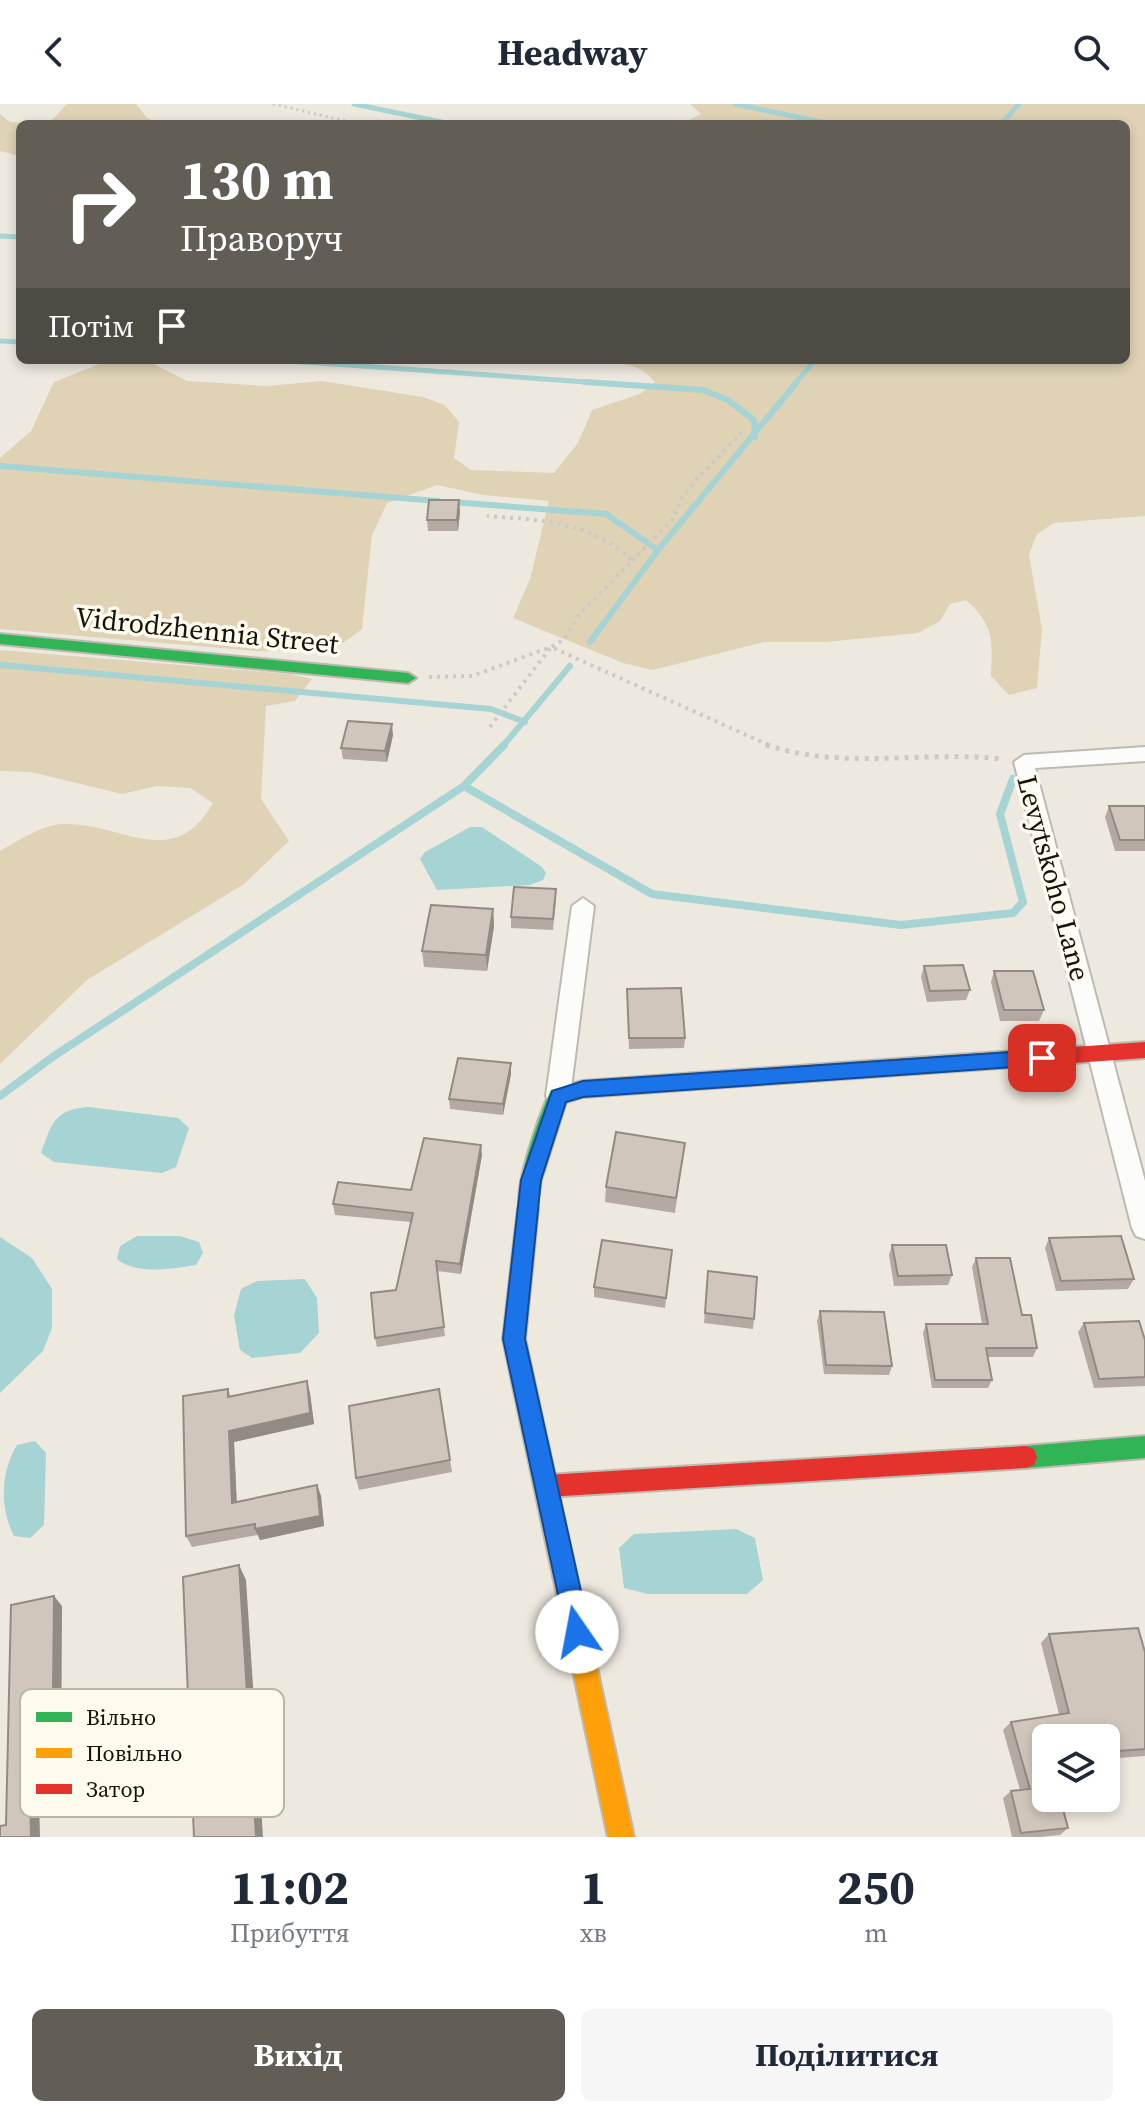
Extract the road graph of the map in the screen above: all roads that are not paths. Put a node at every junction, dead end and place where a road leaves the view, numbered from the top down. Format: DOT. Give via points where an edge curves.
graph roads {
  1 [pos="0,639"];
  2 [pos="408,678"];
  3 [pos="1145,754"];
  4 [pos="583,906"];
  5 [pos="1145,1050"];
  6 [pos="1100,1055"];
  7 [pos="558,1096"];
  8 [pos="1145,1228"];
  9 [pos="1145,1447"];
  10 [pos="546,1486"];
  11 [pos="621,1837"];
  1 -- 2 [label="street, Vidrodzhennia Street"];
  3 -- 6 [label="street, Levytskoho Lane" via="1024,762"];
  4 -- 7 [label="street"];
  5 -- 6 [label="street"];
  6 -- 7 [label="street" via="643,1084"];
  6 -- 8 [label="street, Levytskoho Lane"];
  7 -- 10 [label="street" via="531,1180 514,1339"];
  9 -- 10 [label="street" via="1010,1460"];
  10 -- 11 [label="street"];
}
